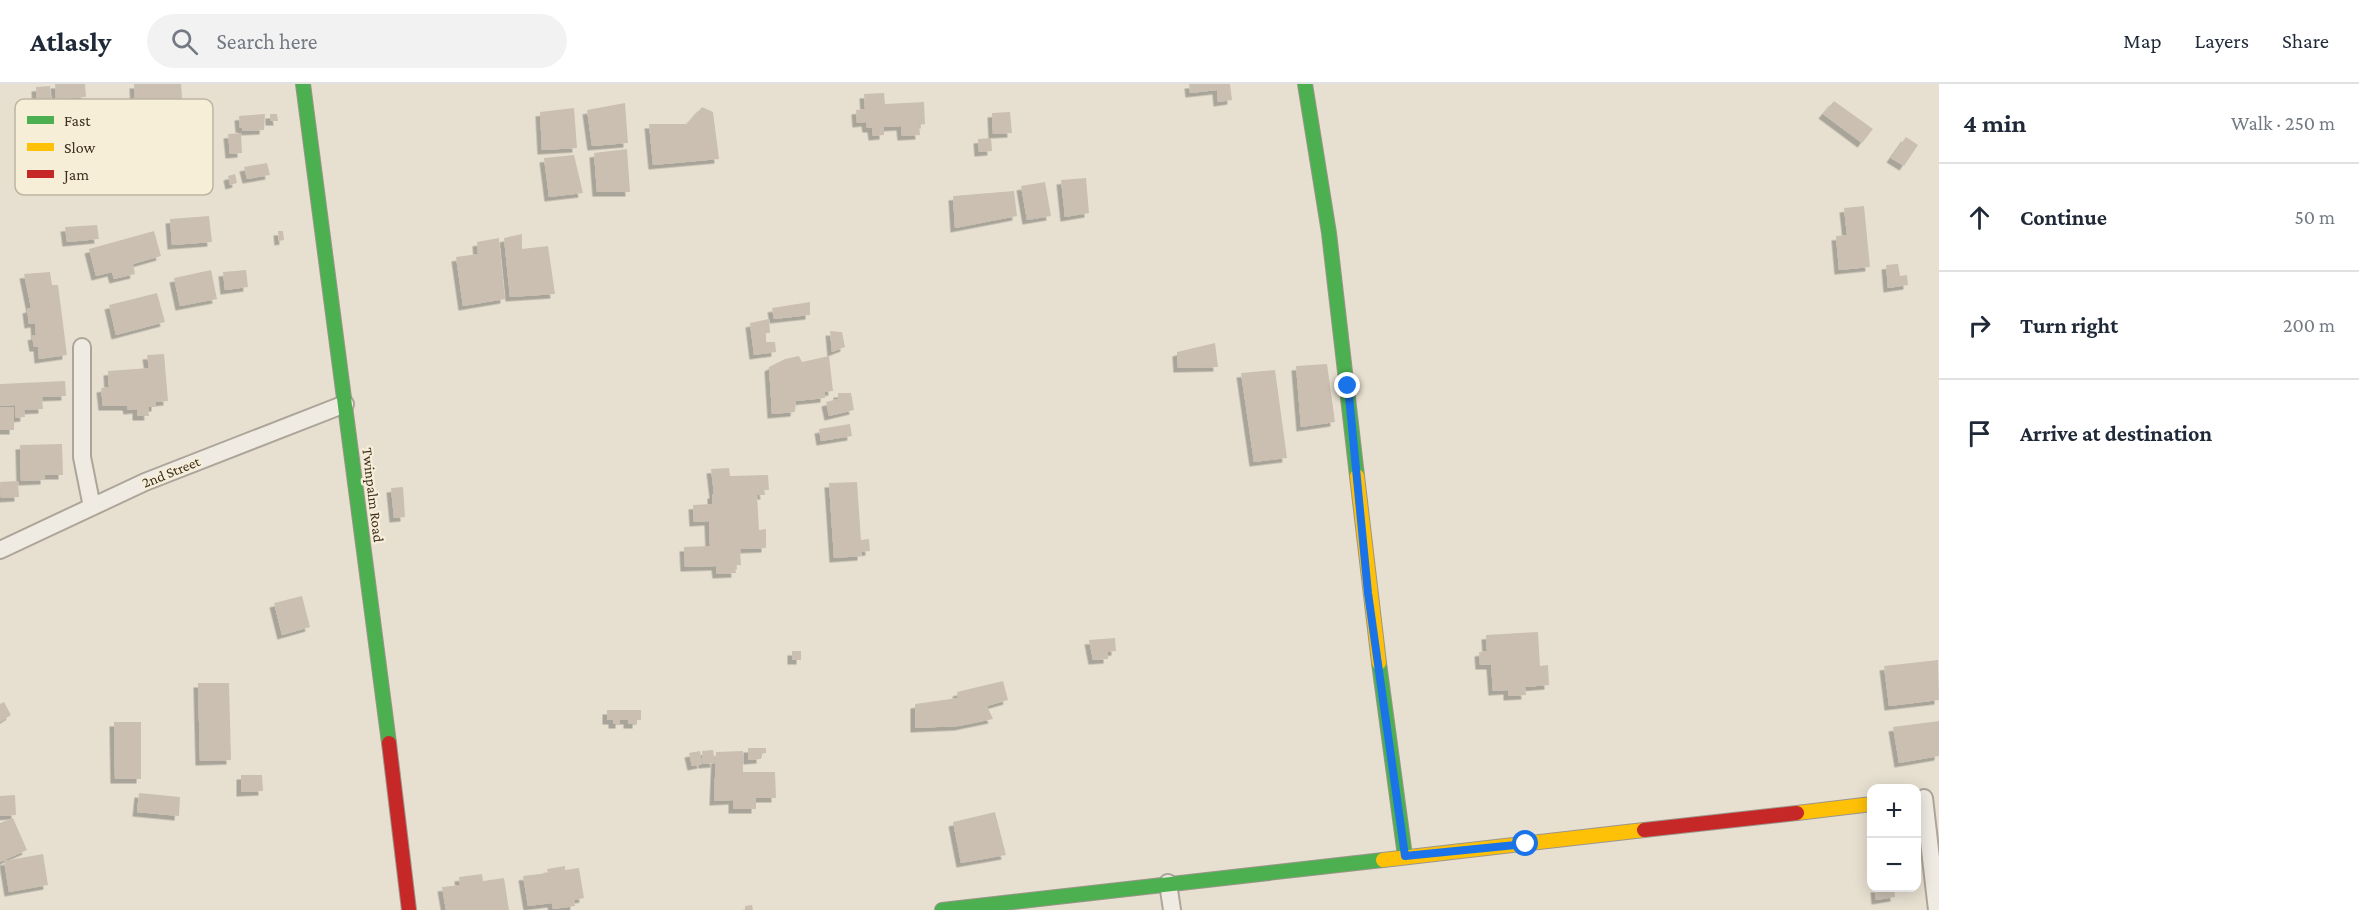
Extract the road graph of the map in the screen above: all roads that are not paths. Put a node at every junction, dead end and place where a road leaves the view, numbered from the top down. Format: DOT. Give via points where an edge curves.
graph roads {
  1 [pos="303,84"];
  2 [pos="1305,84"];
  3 [pos="82,346"];
  4 [pos="345,404"];
  5 [pos="92,507"];
  6 [pos="0,550"];
  7 [pos="1927,797"];
  8 [pos="1867,805"];
  9 [pos="1405,856"];
  10 [pos="1168,883"];
  11 [pos="409,910"];
  12 [pos="942,910"];
  13 [pos="1172,910"];
  14 [pos="1937,910"];
  1 -- 4 [label="street, Twinpalm Road"];
  2 -- 9 [label="street" via="1329,233 1368,593"];
  3 -- 5 [label="street" via="82,457"];
  4 -- 5 [label="street, 2nd Street"];
  4 -- 11 [label="street, Twinpalm Road"];
  5 -- 6 [label="street, 2nd Street"];
  7 -- 14 [label="street"];
  8 -- 9 [label="street"];
  9 -- 10 [label="street"];
  10 -- 12 [label="street"];
  10 -- 13 [label="street"];
}
